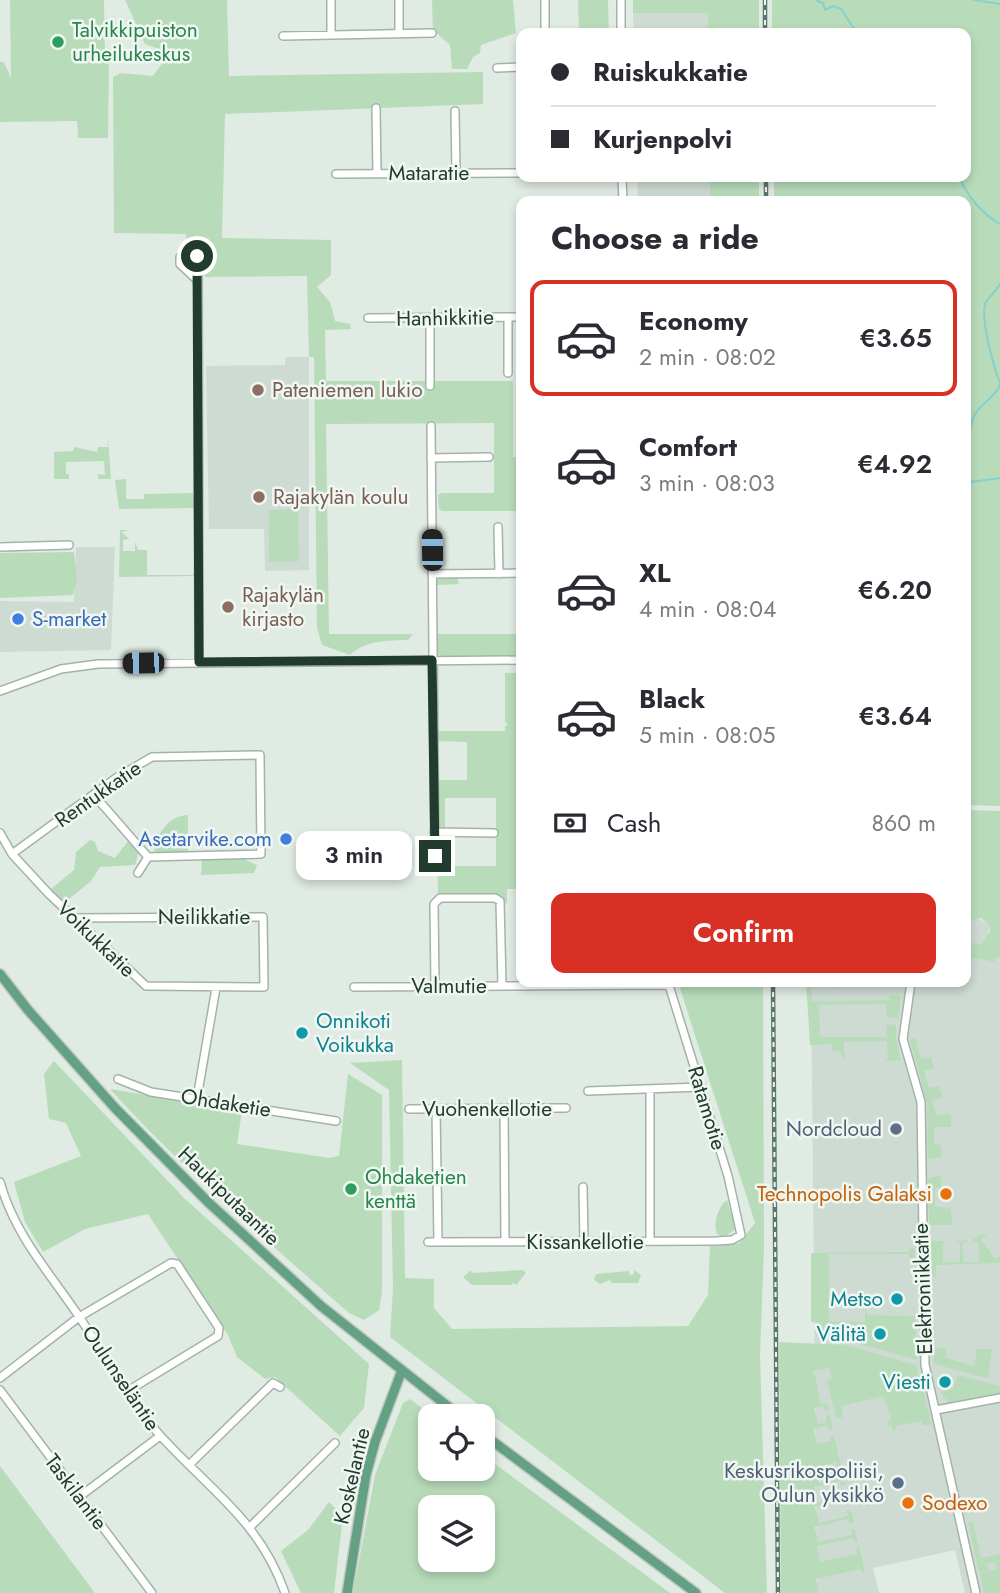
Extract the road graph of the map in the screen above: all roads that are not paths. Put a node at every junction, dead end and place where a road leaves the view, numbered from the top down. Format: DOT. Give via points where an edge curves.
graph roads {
  1 [pos="331,0"];
  2 [pos="399,0"];
  3 [pos="545,0"];
  4 [pos="621,0"];
  5 [pos="545,28"];
  6 [pos="621,28"];
  7 [pos="399,33"];
  8 [pos="432,33"];
  9 [pos="331,35"];
  10 [pos="283,36"];
  11 [pos="516,67"];
  12 [pos="497,68"];
  13 [pos="376,108"];
  14 [pos="455,111"];
  15 [pos="377,173"];
  16 [pos="456,173"];
  17 [pos="516,173"];
  18 [pos="336,174"];
  19 [pos="196,279"];
  20 [pos="508,317"];
  21 [pos="516,317"];
  22 [pos="368,318"];
  23 [pos="430,319"];
  24 [pos="508,373"];
  25 [pos="430,386"];
  26 [pos="431,426"];
  27 [pos="489,457"];
  28 [pos="431,458"];
  29 [pos="498,527"];
  30 [pos="68,545"];
  31 [pos="0,547"];
  32 [pos="516,573"];
  33 [pos="499,574"];
  34 [pos="432,575"];
  35 [pos="432,660"];
  36 [pos="516,660"];
  37 [pos="199,662"];
  38 [pos="0,691"];
  39 [pos="94,795"];
  40 [pos="434,832"];
  41 [pos="0,833"];
  42 [pos="494,833"];
  43 [pos="12,854"];
  44 [pos="148,858"];
  45 [pos="435,869"];
  46 [pos="138,873"];
  47 [pos="75,918"];
  48 [pos="0,974"];
  49 [pos="435,986"];
  50 [pos="502,986"];
  51 [pos="516,986"];
  52 [pos="264,987"];
  53 [pos="354,987"];
  54 [pos="670,987"];
  55 [pos="910,987"];
  56 [pos="216,988"];
  57 [pos="118,1079"];
  58 [pos="701,1087"];
  59 [pos="650,1090"];
  60 [pos="588,1091"];
  61 [pos="197,1098"];
  62 [pos="565,1108"];
  63 [pos="504,1109"];
  64 [pos="409,1110"];
  65 [pos="436,1110"];
  66 [pos="336,1121"];
  67 [pos="0,1182"];
  68 [pos="583,1187"];
  69 [pos="2,1193"];
  70 [pos="741,1235"];
  71 [pos="650,1241"];
  72 [pos="428,1242"];
  73 [pos="438,1242"];
  74 [pos="505,1242"];
  75 [pos="584,1242"];
  76 [pos="79,1317"];
  77 [pos="402,1370"];
  78 [pos="0,1378"];
  79 [pos="280,1387"];
  80 [pos="0,1390"];
  81 [pos="126,1392"];
  82 [pos="1000,1398"];
  83 [pos="445,1404"];
  84 [pos="936,1410"];
  85 [pos="160,1436"];
  86 [pos="335,1443"];
  87 [pos="495,1443"];
  88 [pos="190,1464"];
  89 [pos="79,1497"];
  90 [pos="251,1526"];
  91 [pos="152,1593"];
  92 [pos="285,1593"];
  93 [pos="347,1593"];
  94 [pos="696,1593"];
  95 [pos="976,1593"];
  1 -- 9 [label="street"];
  2 -- 7 [label="street"];
  3 -- 5 [label="street"];
  4 -- 6 [label="street"];
  7 -- 8 [label="street"];
  7 -- 9 [label="street"];
  9 -- 10 [label="street"];
  11 -- 12 [label="street"];
  13 -- 15 [label="street"];
  14 -- 16 [label="street"];
  15 -- 16 [label="street, Mataratie"];
  15 -- 18 [label="street, Mataratie"];
  16 -- 17 [label="street, Mataratie"];
  19 -- 37 [label="street"];
  20 -- 21 [label="street, Hanhikkitie"];
  20 -- 23 [label="street, Hanhikkitie"];
  20 -- 24 [label="street"];
  22 -- 23 [label="street, Hanhikkitie"];
  23 -- 25 [label="street"];
  26 -- 28 [label="street"];
  27 -- 28 [label="street"];
  28 -- 34 [label="street"];
  29 -- 33 [label="street"];
  30 -- 31 [label="street"];
  32 -- 33 [label="street"];
  33 -- 34 [label="street"];
  34 -- 35 [label="street"];
  35 -- 36 [label="street"];
  35 -- 37 [label="street"];
  35 -- 40 [label="street"];
  37 -- 38 [label="street" via="75,666"];
  39 -- 43 [label="street, Rentukkatie"];
  39 -- 44 [label="street"];
  39 -- 44 [label="street, Rentukkatie" via="152,757 260,755 261,854"];
  40 -- 42 [label="street"];
  40 -- 45 [label="street"];
  41 -- 43 [label="street, Voikukkatie"];
  43 -- 47 [label="street, Voikukkatie"];
  44 -- 46 [label="street"];
  47 -- 52 [label="street, Neilikkatie" via="263,917"];
  47 -- 56 [label="street, Voikukkatie" via="146,986"];
  48 -- 77 [label="main road, Haukiputaantie" via="115,1108 209,1203 321,1306"];
  49 -- 50 [label="street, Valmutie"];
  49 -- 50 [label="street" via="434,904 440,898 495,898 500,901"];
  49 -- 53 [label="street, Valmutie"];
  50 -- 51 [label="street, Valmutie"];
  52 -- 56 [label="street, Voikukkatie"];
  54 -- 58 [label="street, Ratamotie"];
  55 -- 84 [label="street, Elektroniikkatie" via="903,1038 921,1102 923,1332"];
  56 -- 61 [label="street"];
  57 -- 61 [label="street, Ohdaketie" via="151,1092"];
  58 -- 59 [label="street"];
  58 -- 70 [label="street, Ratamotie"];
  59 -- 60 [label="street"];
  59 -- 71 [label="street"];
  61 -- 66 [label="street, Ohdaketie"];
  62 -- 63 [label="street, Vuohenkellotie"];
  63 -- 65 [label="street, Vuohenkellotie"];
  63 -- 74 [label="street"];
  64 -- 65 [label="street, Vuohenkellotie"];
  65 -- 73 [label="street"];
  67 -- 69 [label="street, Oulunseläntie"];
  68 -- 75 [label="street"];
  69 -- 76 [label="street, Oulunseläntie" via="15,1226"];
  70 -- 71 [label="street, Kissankellotie" via="732,1240"];
  71 -- 75 [label="street, Kissankellotie"];
  72 -- 73 [label="street, Kissankellotie"];
  73 -- 74 [label="street, Kissankellotie"];
  74 -- 75 [label="street, Kissankellotie"];
  76 -- 78 [label="street"];
  76 -- 81 [label="street, Oulunseläntie"];
  76 -- 81 [label="street" via="171,1263 180,1266 219,1328 218,1336"];
  77 -- 83 [label="main road, Haukiputaantie"];
  77 -- 93 [label="main road, Koskelantie" via="366,1475"];
  79 -- 88 [label="street" via="273,1383"];
  80 -- 89 [label="street, Taskilantie"];
  81 -- 85 [label="street, Oulunseläntie"];
  82 -- 84 [label="street"];
  84 -- 95 [label="street, Elektroniikkatie"];
  85 -- 88 [label="street, Oulunseläntie"];
  85 -- 89 [label="street"];
  86 -- 90 [label="street"];
  87 -- 94 [label="main road"];
  88 -- 90 [label="street, Oulunseläntie"];
  89 -- 91 [label="street, Taskilantie"];
  90 -- 92 [label="street, Oulunseläntie"];
}
